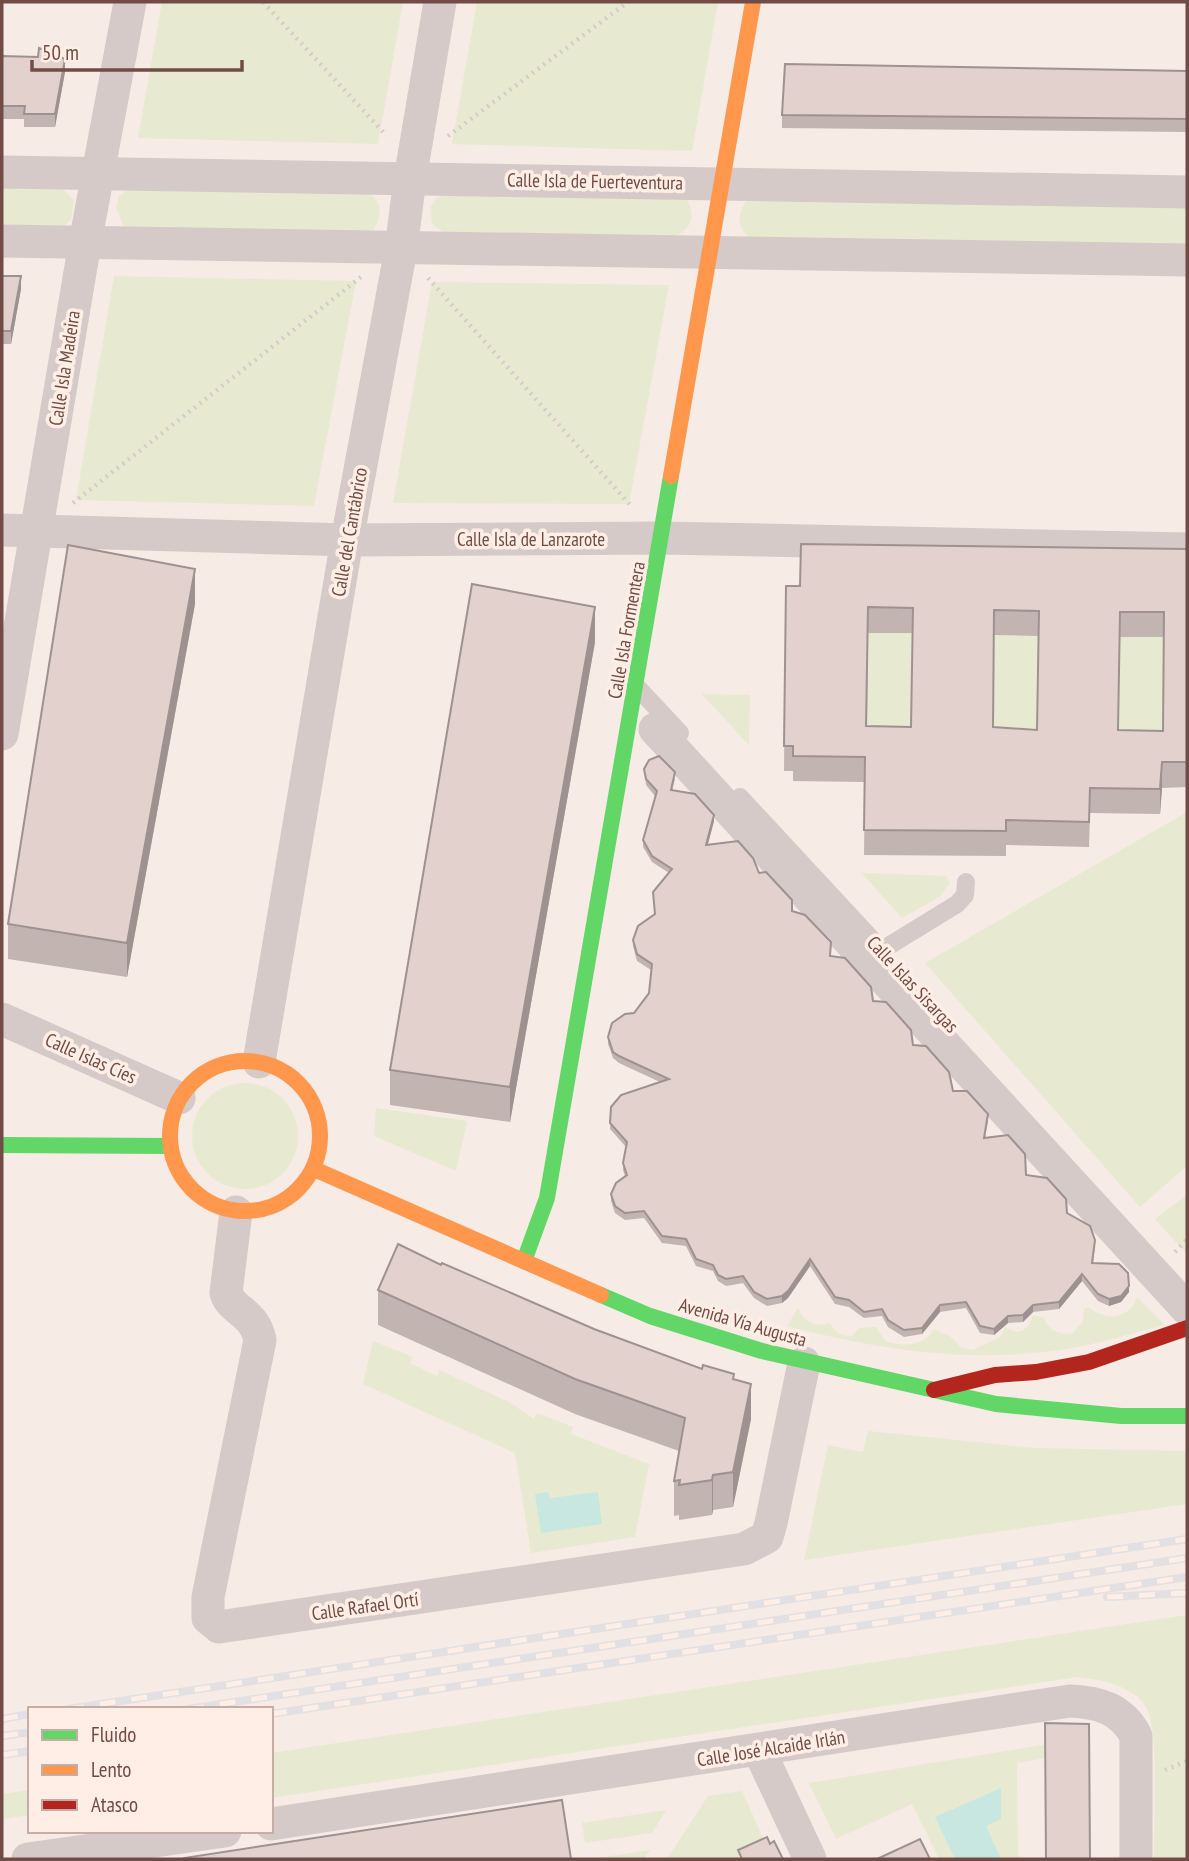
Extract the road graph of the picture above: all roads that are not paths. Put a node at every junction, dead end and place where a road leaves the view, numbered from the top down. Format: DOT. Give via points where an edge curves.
graph roads {
  1 [pos="130,2"];
  2 [pos="440,2"];
  3 [pos="754,2"];
  4 [pos="411,171"];
  5 [pos="2,172"];
  6 [pos="99,175"];
  7 [pos="721,182"];
  8 [pos="1187,192"];
  9 [pos="2,241"];
  10 [pos="85,243"];
  11 [pos="401,248"];
  12 [pos="710,251"];
  13 [pos="1187,260"];
  14 [pos="2,530"];
  15 [pos="37,531"];
  16 [pos="663,538"];
  17 [pos="347,540"];
  18 [pos="1187,549"];
  19 [pos="637,687"];
  20 [pos="655,729"];
  21 [pos="2,734"];
  22 [pos="966,882"];
  23 [pos="883,950"];
  24 [pos="2,1019"];
  25 [pos="259,1062"];
  26 [pos="179,1098"];
  27 [pos="2,1145"];
  28 [pos="169,1146"];
  29 [pos="314,1169"];
  30 [pos="236,1212"];
  31 [pos="524,1261"];
  32 [pos="1187,1283"];
  33 [pos="1187,1309"];
  34 [pos="1187,1328"];
  35 [pos="804,1363"];
  36 [pos="934,1390"];
  37 [pos="1187,1416"];
  38 [pos="759,1750"];
  39 [pos="273,1824"];
  40 [pos="217,1833"];
  41 [pos="146,1851"];
  42 [pos="35,1859"];
  43 [pos="810,1859"];
  44 [pos="1136,1859"];
  1 -- 6 [label="street, Calle Isla Madeira"];
  2 -- 4 [label="street, Calle del Cantábrico"];
  3 -- 7 [label="main road, Calle Isla Formentera"];
  4 -- 6 [label="street, Calle Isla de Fuerteventura"];
  4 -- 7 [label="street, Calle Isla de Fuerteventura"];
  4 -- 11 [label="street, Calle del Cantábrico"];
  5 -- 6 [label="street, Calle Isla de Fuerteventura"];
  6 -- 10 [label="street, Calle Isla Madeira"];
  7 -- 8 [label="street, Calle Isla de Fuerteventura"];
  7 -- 12 [label="main road, Calle Isla Formentera"];
  9 -- 10 [label="street"];
  10 -- 11 [label="street"];
  10 -- 15 [label="street, Calle Isla Madeira"];
  11 -- 12 [label="street"];
  11 -- 17 [label="street, Calle del Cantábrico"];
  12 -- 13 [label="street"];
  12 -- 16 [label="main road, Calle Isla Formentera"];
  14 -- 15 [label="street, Calle Isla de Lanzarote"];
  15 -- 17 [label="street, Calle Isla de Lanzarote"];
  15 -- 21 [label="street, Calle Isla Madeira"];
  16 -- 17 [label="street, Calle Isla de Lanzarote"];
  16 -- 18 [label="street, Calle Isla de Lanzarote"];
  16 -- 19 [label="main road, Calle Isla Formentera"];
  17 -- 25 [label="street, Calle del Cantábrico"];
  19 -- 23 [label="lane, Calle Islas Sisargas"];
  19 -- 31 [label="main road, Calle Isla Formentera" via="547,1198"];
  20 -- 33 [label="street, Calle Islas Sisargas"];
  22 -- 23 [label="lane" via="965,894 957,904"];
  23 -- 32 [label="street, Calle Islas Sisargas"];
  24 -- 26 [label="street, Calle Islas Cíes"];
  25 -- 26 [label="main road" via="240,1060 213,1068 190,1083"];
  25 -- 29 [label="main road" via="299,1083 313,1102 320,1124"];
  26 -- 28 [label="main road" via="170,1121"];
  27 -- 28 [label="main road"];
  28 -- 30 [label="main road" via="177,1170 191,1190"];
  29 -- 30 [label="main road" via="300,1189 281,1203 259,1211"];
  29 -- 31 [label="main road, Avenida Vía Augusta"];
  30 -- 35 [label="street, Calle Rafael Ortí" via="226,1293 253,1321 260,1340 208,1597 208,1618 219,1627 756,1544 767,1536 775,1510"];
  31 -- 35 [label="main road, Avenida Vía Augusta" via="650,1316"];
  34 -- 36 [label="main road" via="1089,1362 995,1375"];
  35 -- 36 [label="main road, Avenida Vía Augusta"];
  36 -- 37 [label="main road, Avenida Vía Augusta" via="996,1404 1121,1416"];
  38 -- 39 [label="street, Calle José Alcaide Irlán"];
  38 -- 43 [label="street"];
  38 -- 44 [label="street, Calle José Alcaide Irlán" via="1070,1701 1102,1704 1130,1724 1136,1736"];
  40 -- 41 [label="street"];
  41 -- 42 [label="street"];
}
